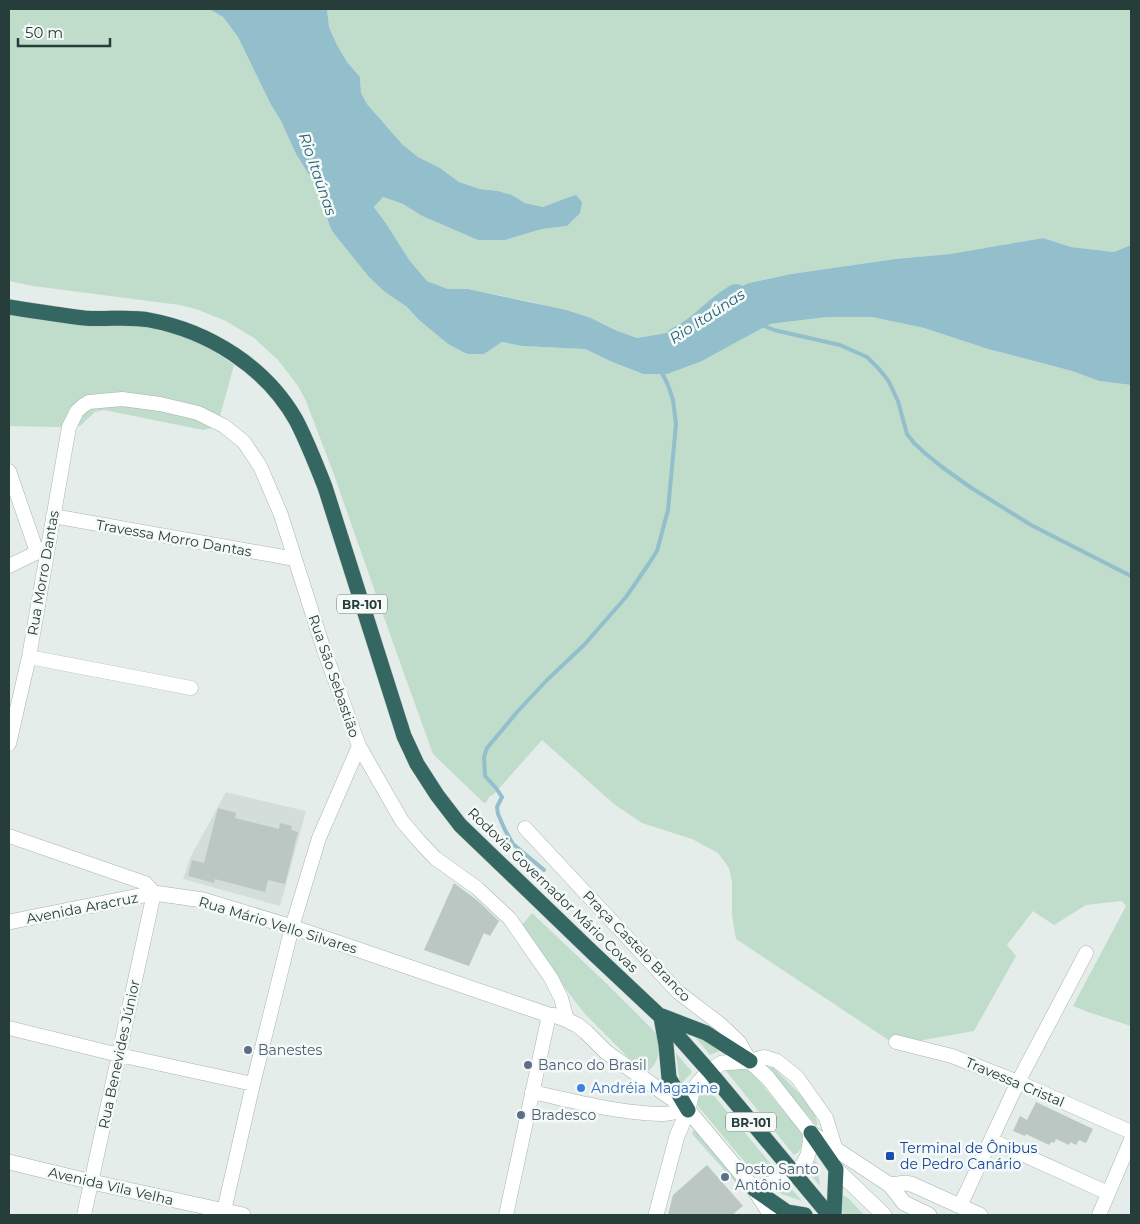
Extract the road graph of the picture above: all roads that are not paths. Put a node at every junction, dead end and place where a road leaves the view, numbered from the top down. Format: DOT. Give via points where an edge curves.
graph roads {
  1 [pos="9,307"];
  2 [pos="84,405"];
  3 [pos="9,470"];
  4 [pos="53,516"];
  5 [pos="43,549"];
  6 [pos="295,560"];
  7 [pos="9,566"];
  8 [pos="29,657"];
  9 [pos="191,688"];
  10 [pos="12,710"];
  11 [pos="9,744"];
  12 [pos="358,746"];
  13 [pos="525,828"];
  14 [pos="9,836"];
  15 [pos="154,893"];
  16 [pos="9,922"];
  17 [pos="292,927"];
  18 [pos="1086,953"];
  19 [pos="549,1015"];
  20 [pos="660,1016"];
  21 [pos="567,1020"];
  22 [pos="9,1028"];
  23 [pos="896,1042"];
  24 [pos="119,1055"];
  25 [pos="750,1061"];
  26 [pos="709,1071"];
  27 [pos="1018,1082"];
  28 [pos="253,1084"];
  29 [pos="532,1092"];
  30 [pos="688,1110"];
  31 [pos="1131,1132"];
  32 [pos="811,1133"];
  33 [pos="991,1140"];
  34 [pos="1131,1140"];
  35 [pos="836,1150"];
  36 [pos="9,1162"];
  37 [pos="836,1169"];
  38 [pos="793,1173"];
  39 [pos="92,1182"];
  40 [pos="754,1189"];
  41 [pos="892,1189"];
  42 [pos="1108,1193"];
  43 [pos="960,1206"];
  44 [pos="223,1213"];
  45 [pos="84,1215"];
  46 [pos="243,1215"];
  47 [pos="506,1215"];
  48 [pos="656,1215"];
  49 [pos="770,1215"];
  50 [pos="805,1215"];
  51 [pos="829,1215"];
  52 [pos="834,1215"];
  53 [pos="883,1215"];
  54 [pos="929,1215"];
  55 [pos="980,1215"];
  56 [pos="1099,1215"];
  1 -- 20 [label="highway, Rodovia Governador Mário Covas / BR-101" via="85,318 147,319 177,326 217,343 247,363 275,390 295,419 325,487 404,736 417,764 460,825"];
  2 -- 4 [label="street, Rua Morro Dantas" via="77,410 69,427"];
  2 -- 6 [label="street, Rua São Sebastião" via="122,399 160,404 198,413 224,426 244,442 260,466 281,515"];
  3 -- 5 [label="street"];
  4 -- 5 [label="street, Rua Morro Dantas"];
  4 -- 6 [label="street, Travessa Morro Dantas"];
  5 -- 7 [label="street"];
  5 -- 8 [label="street, Rua Morro Dantas"];
  6 -- 12 [label="street, Rua São Sebastião"];
  8 -- 9 [label="street"];
  8 -- 10 [label="street, Rua Morro Dantas"];
  10 -- 11 [label="street, Rua Morro Dantas"];
  12 -- 17 [label="street" via="319,838"];
  12 -- 21 [label="street, Rua São Sebastião" via="418,841 510,919 551,978"];
  13 -- 25 [label="street, Praça Castelo Branco" via="678,992 739,1042"];
  14 -- 15 [label="street, Rua Mário Vello Silvares" via="145,883"];
  15 -- 16 [label="main road, Avenida Aracruz"];
  15 -- 17 [label="main road, Rua Mário Vello Silvares" via="203,900"];
  15 -- 24 [label="street, Rua Benevides Júnior"];
  17 -- 19 [label="main road, Rua Mário Vello Silvares"];
  17 -- 28 [label="street"];
  18 -- 27 [label="street"];
  19 -- 21 [label="main road"];
  19 -- 29 [label="street"];
  20 -- 25 [label="highway" via="706,1033"];
  20 -- 26 [label="highway, Rodovia Governador Mário Covas / BR-101"];
  20 -- 30 [label="highway" via="669,1078"];
  21 -- 30 [label="main road"];
  22 -- 24 [label="street"];
  23 -- 27 [label="street, Travessa Cristal" via="952,1056"];
  24 -- 28 [label="street"];
  24 -- 39 [label="street, Rua Benevides Júnior"];
  25 -- 26 [label="main road" via="722,1063"];
  25 -- 32 [label="main road, Praça Castelo Branco" via="768,1078"];
  25 -- 35 [label="street" via="764,1058 777,1061 796,1078 826,1118"];
  26 -- 30 [label="main road" via="692,1092"];
  26 -- 38 [label="highway, Rodovia Governador Mário Covas / BR-101"];
  27 -- 31 [label="street, Travessa Cristal"];
  27 -- 33 [label="street"];
  28 -- 44 [label="street"];
  29 -- 30 [label="street" via="618,1110 663,1114"];
  29 -- 47 [label="street"];
  30 -- 40 [label="main road"];
  30 -- 48 [label="main road" via="677,1136"];
  32 -- 35 [label="main road, Praça Castelo Branco"];
  32 -- 37 [label="highway"];
  32 -- 38 [label="main road" via="807,1158"];
  33 -- 42 [label="street"];
  33 -- 43 [label="street"];
  34 -- 42 [label="street"];
  35 -- 37 [label="street"];
  35 -- 41 [label="main road, Praça Castelo Branco"];
  36 -- 39 [label="main road, Avenida Vila Velha"];
  37 -- 52 [label="highway"];
  37 -- 53 [label="main road"];
  38 -- 40 [label="main road"];
  38 -- 51 [label="highway, Rodovia Governador Mário Covas / BR-101"];
  39 -- 44 [label="main road, Avenida Vila Velha"];
  39 -- 45 [label="street, Rua Benevides Júnior"];
  40 -- 49 [label="main road"];
  40 -- 50 [label="highway" via="787,1212"];
  41 -- 43 [label="main road" via="911,1184"];
  41 -- 53 [label="main road"];
  41 -- 54 [label="main road, Praça Castelo Branco" via="904,1203"];
  42 -- 56 [label="street"];
  43 -- 55 [label="main road"];
  44 -- 46 [label="main road, Avenida Vila Velha"];
}
